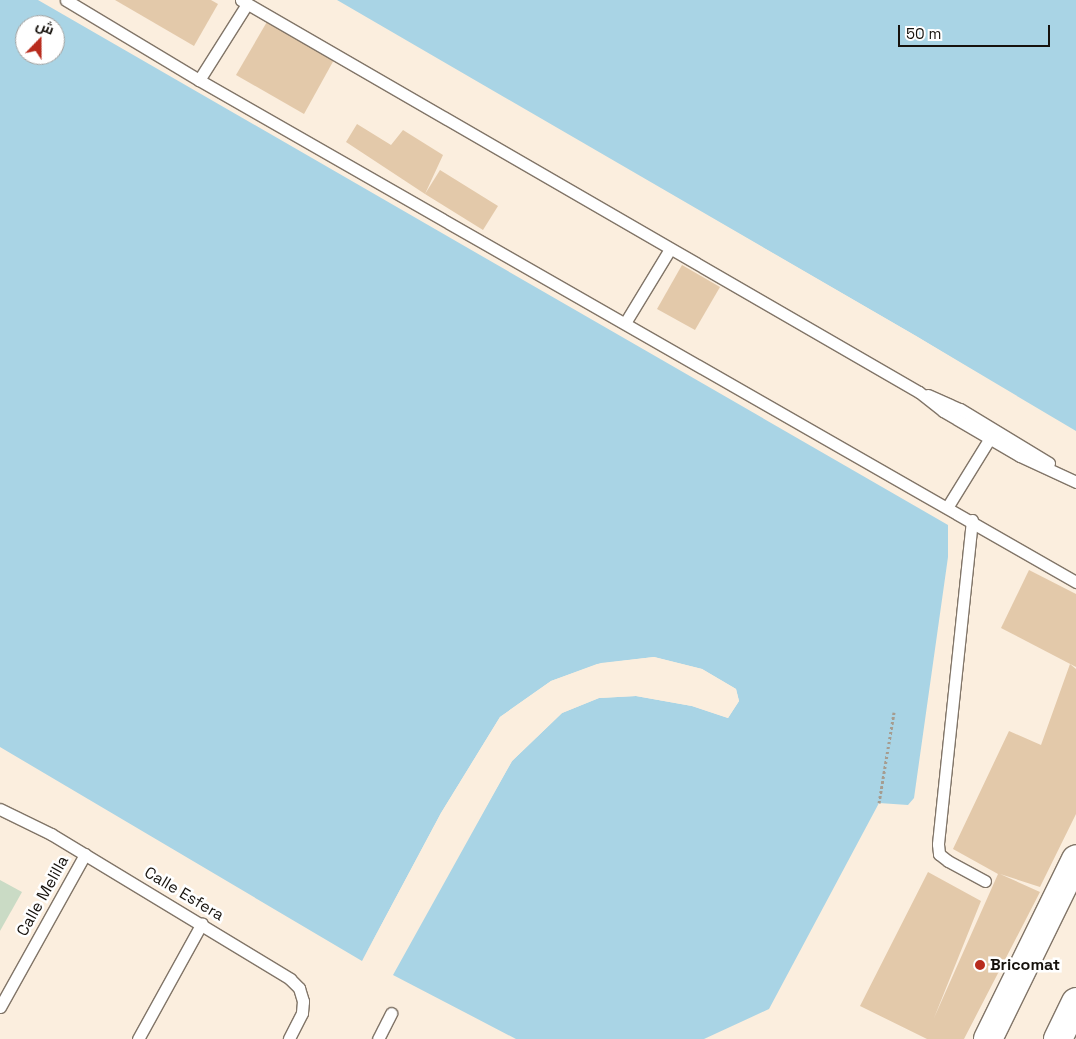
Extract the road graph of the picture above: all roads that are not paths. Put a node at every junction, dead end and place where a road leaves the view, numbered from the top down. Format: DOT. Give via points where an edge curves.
graph roads {
  1 [pos="66,0"];
  2 [pos="244,2"];
  3 [pos="199,80"];
  4 [pos="670,248"];
  5 [pos="625,323"];
  6 [pos="918,392"];
  7 [pos="990,438"];
  8 [pos="1062,474"];
  9 [pos="1076,482"];
  10 [pos="948,506"];
  11 [pos="972,520"];
  12 [pos="1076,582"];
  13 [pos="0,809"];
  14 [pos="85,854"];
  15 [pos="1076,859"];
  16 [pos="985,881"];
  17 [pos="202,923"];
  18 [pos="1076,1002"];
  19 [pos="0,1007"];
  20 [pos="391,1013"];
  21 [pos="138,1039"];
  22 [pos="289,1039"];
  23 [pos="378,1039"];
  24 [pos="988,1039"];
  25 [pos="1058,1039"];
  1 -- 3 [label="lane"];
  2 -- 3 [label="lane"];
  2 -- 4 [label="lane"];
  3 -- 5 [label="lane"];
  4 -- 5 [label="lane"];
  4 -- 6 [label="lane"];
  5 -- 10 [label="lane"];
  6 -- 7 [label="lane"];
  6 -- 8 [label="lane" via="960,409 1025,447"];
  7 -- 8 [label="lane"];
  7 -- 10 [label="lane"];
  8 -- 9 [label="lane"];
  10 -- 11 [label="lane"];
  11 -- 12 [label="lane"];
  11 -- 16 [label="lane" via="938,844 940,854 948,861"];
  13 -- 14 [label="lane, Calle Esfera"];
  14 -- 17 [label="lane, Calle Esfera"];
  14 -- 19 [label="lane, Calle Melilla"];
  15 -- 24 [label="street"];
  17 -- 21 [label="lane"];
  17 -- 22 [label="lane, Calle Esfera" via="299,988 302,1013"];
  18 -- 25 [label="street"];
  20 -- 23 [label="lane"];
}
